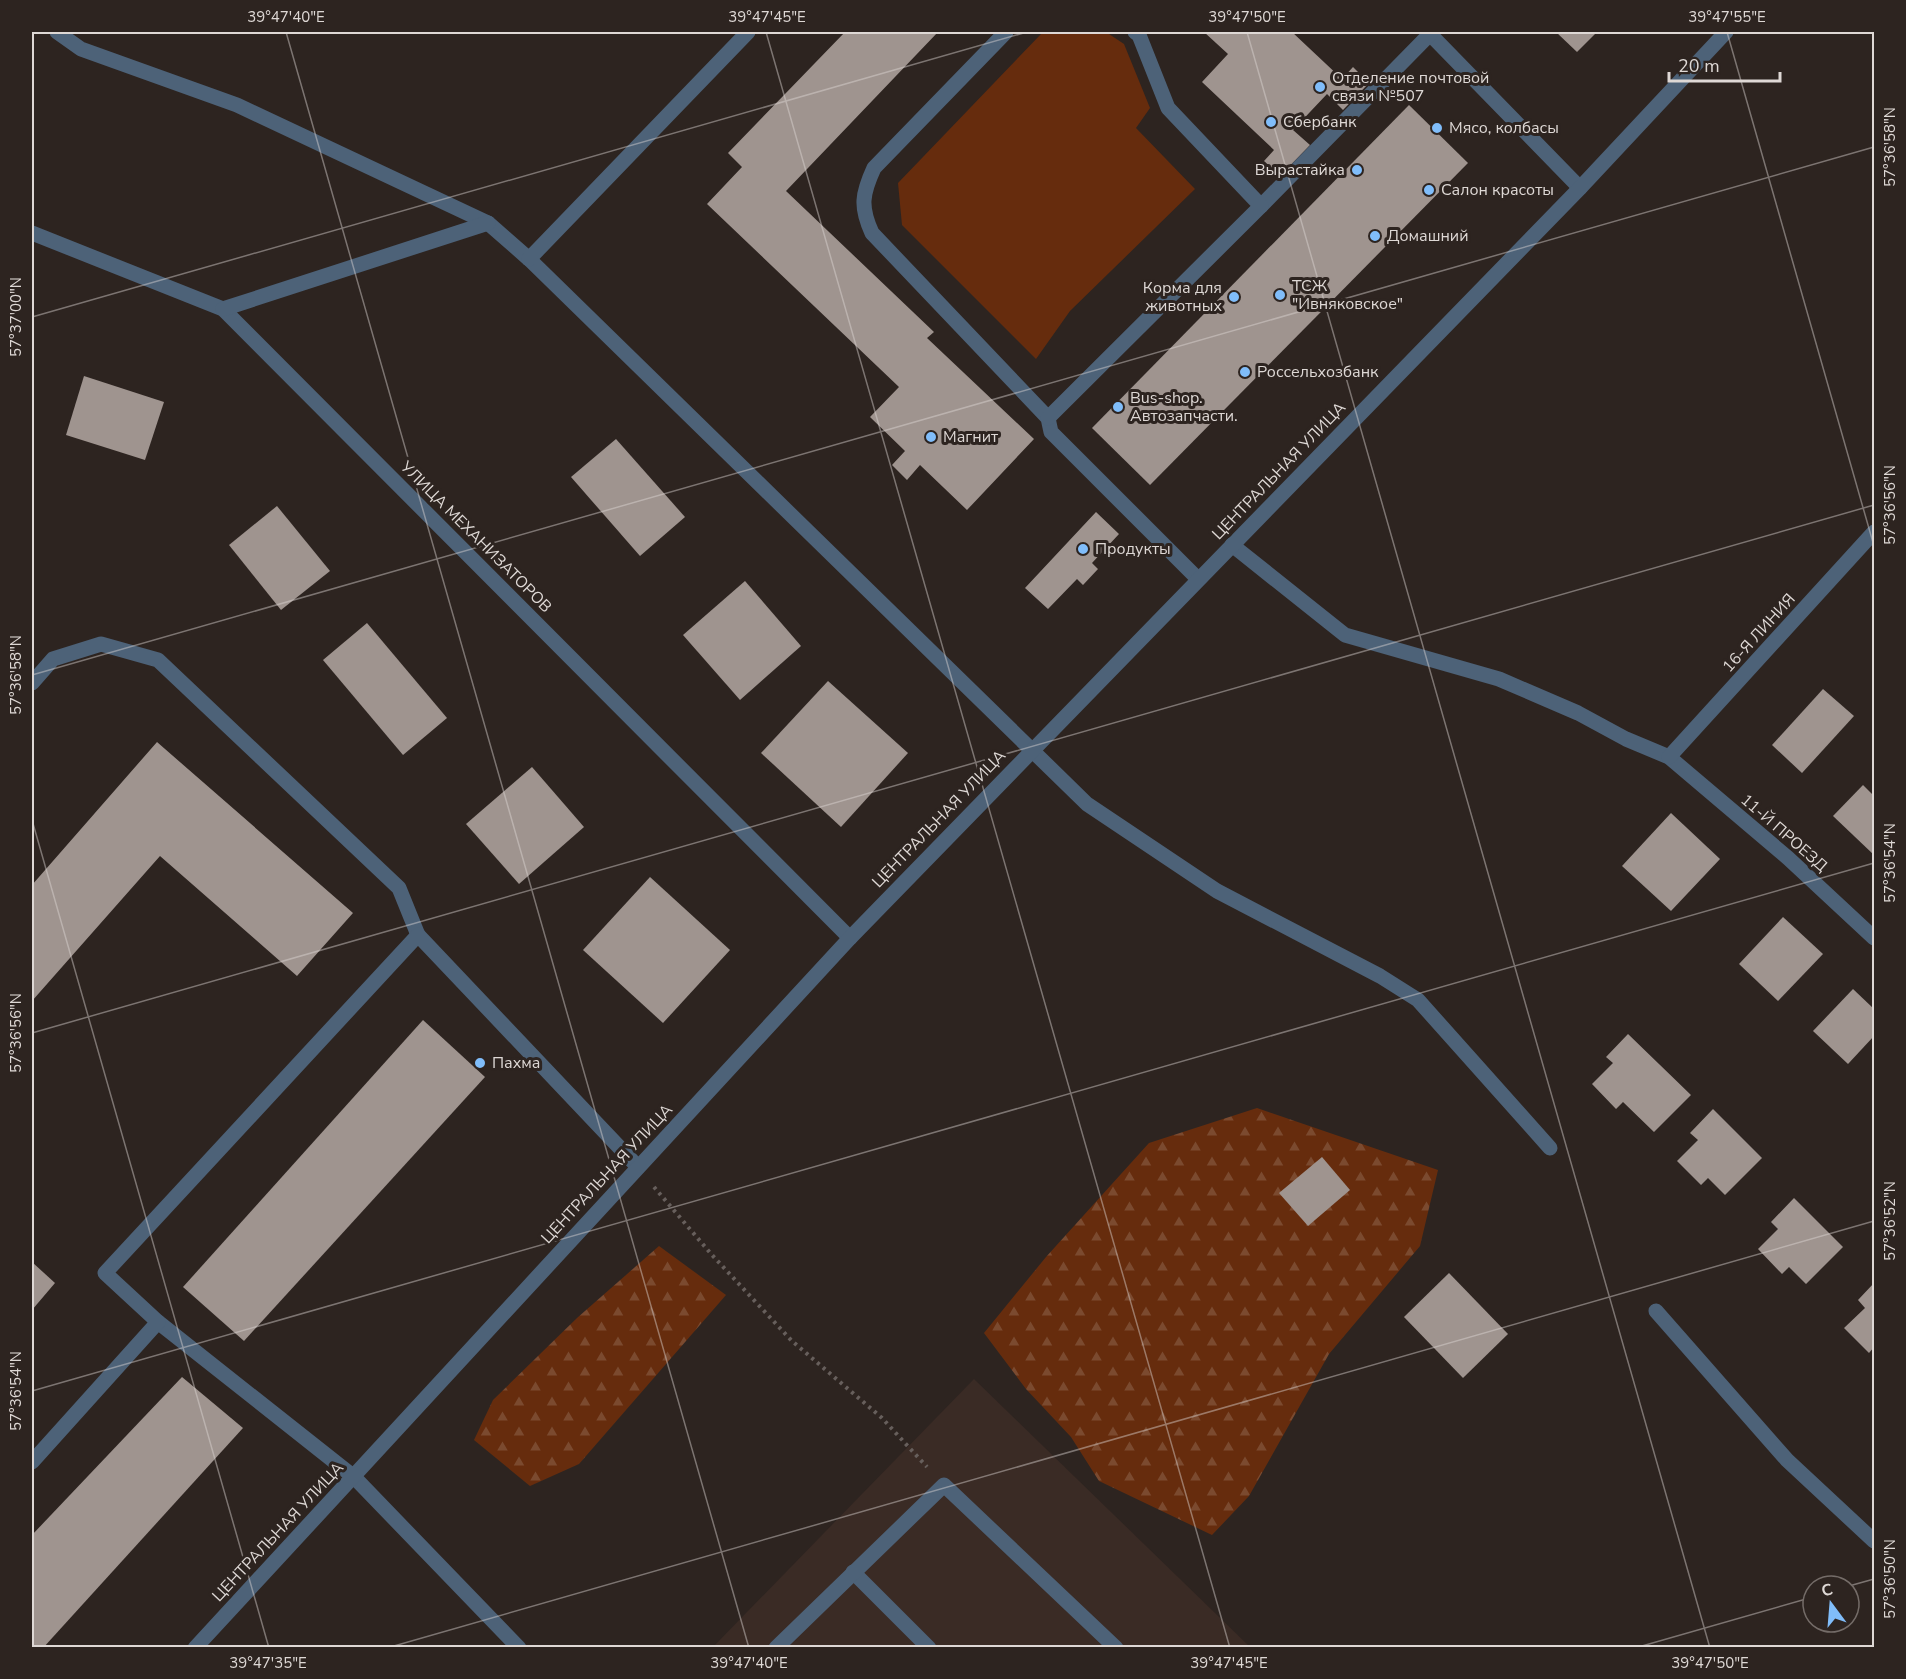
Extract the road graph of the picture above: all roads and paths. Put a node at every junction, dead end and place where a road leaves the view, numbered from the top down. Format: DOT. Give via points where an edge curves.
graph roads {
  1 [pos="57,32"];
  2 [pos="748,32"];
  3 [pos="1006,32"];
  4 [pos="1135,32"];
  5 [pos="1726,32"];
  6 [pos="1429,33"];
  7 [pos="1580,188"];
  8 [pos="1261,206"];
  9 [pos="488,223"];
  10 [pos="32,233"];
  11 [pos="529,259"];
  12 [pos="224,309"];
  13 [pos="1047,418"];
  14 [pos="1875,532"];
  15 [pos="1232,545"];
  16 [pos="1198,579"];
  17 [pos="32,683"];
  18 [pos="1032,750"];
  19 [pos="1669,757"];
  20 [pos="418,935"];
  21 [pos="850,938"];
  22 [pos="1875,938"];
  23 [pos="1550,1148"];
  24 [pos="638,1167"];
  25 [pos="1656,1311"];
  26 [pos="158,1322"];
  27 [pos="32,1462"];
  28 [pos="354,1477"];
  29 [pos="944,1485"];
  30 [pos="1875,1540"];
  31 [pos="853,1572"];
  32 [pos="195,1647"];
  33 [pos="519,1647"];
  34 [pos="776,1647"];
  35 [pos="929,1647"];
  36 [pos="1116,1647"];
  1 -- 9 [label="street" via="81,49 237,105"];
  2 -- 11 [label="street"];
  3 -- 13 [label="street" via="874,168 863,200 872,233"];
  4 -- 8 [label="street" via="1168,108"];
  5 -- 7 [label="street, ЦЕНТРАЛЬНАЯ УЛИЦА"];
  6 -- 7 [label="street"];
  6 -- 8 [label="street"];
  7 -- 15 [label="street, ЦЕНТРАЛЬНАЯ УЛИЦА"];
  8 -- 13 [label="street"];
  9 -- 11 [label="street"];
  9 -- 12 [label="street"];
  10 -- 12 [label="street, УЛИЦА МЕХАНИЗАТОРОВ"];
  11 -- 18 [label="street"];
  12 -- 21 [label="street, УЛИЦА МЕХАНИЗАТОРОВ"];
  13 -- 16 [label="street" via="1051,432"];
  14 -- 19 [label="street, 16-Я ЛИНИЯ"];
  15 -- 16 [label="street, ЦЕНТРАЛЬНАЯ УЛИЦА"];
  15 -- 19 [label="street, 11-Й ПРОЕЗД" via="1345,635 1499,679"];
  16 -- 18 [label="street, ЦЕНТРАЛЬНАЯ УЛИЦА"];
  17 -- 20 [label="street" via="53,659 101,644 158,660 399,888"];
  18 -- 21 [label="street, ЦЕНТРАЛЬНАЯ УЛИЦА"];
  18 -- 23 [label="street" via="1087,804 1217,891 1418,1000"];
  19 -- 22 [label="street, 11-Й ПРОЕЗД"];
  20 -- 24 [label="street"];
  20 -- 26 [label="street" via="105,1273"];
  21 -- 24 [label="street, ЦЕНТРАЛЬНАЯ УЛИЦА"];
  24 -- 28 [label="street, ЦЕНТРАЛЬНАЯ УЛИЦА"];
  24 -- 29 [label="path" via="712,1256 792,1341 882,1418"];
  25 -- 30 [label="street" via="1787,1460"];
  26 -- 27 [label="street"];
  26 -- 28 [label="street"];
  28 -- 32 [label="street, ЦЕНТРАЛЬНАЯ УЛИЦА"];
  28 -- 33 [label="street"];
  29 -- 31 [label="street"];
  29 -- 36 [label="street"];
  31 -- 34 [label="street"];
  31 -- 35 [label="street"];
}
